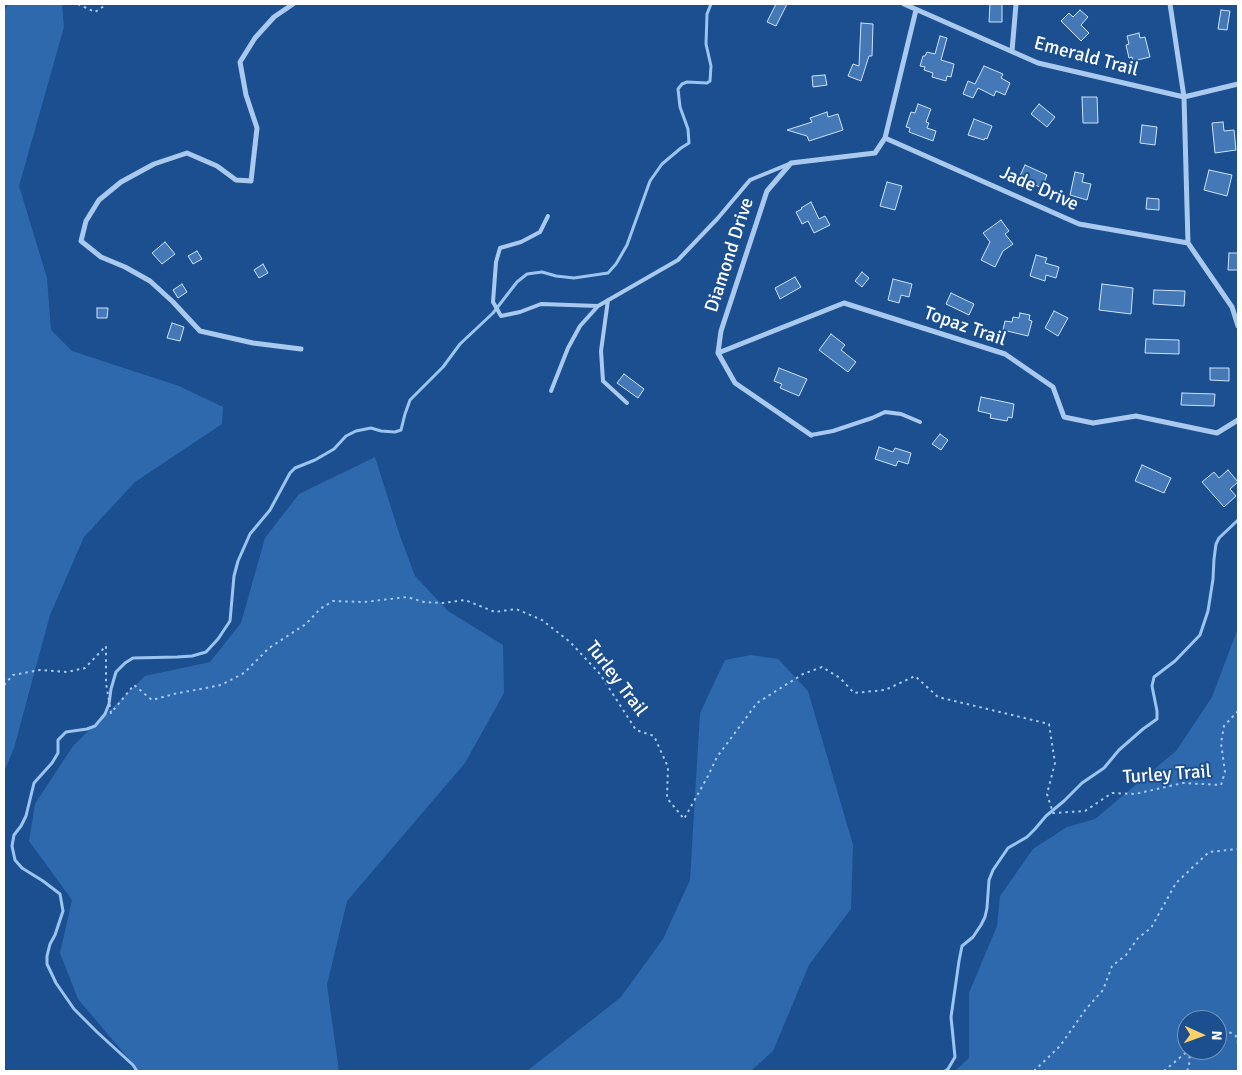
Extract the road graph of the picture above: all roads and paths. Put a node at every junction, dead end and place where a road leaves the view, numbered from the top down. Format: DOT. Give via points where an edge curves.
graph roads {
  1 [pos="78,4"];
  2 [pos="107,4"];
  3 [pos="293,4"];
  4 [pos="904,4"];
  5 [pos="1016,4"];
  6 [pos="1170,4"];
  7 [pos="916,10"];
  8 [pos="1012,51"];
  9 [pos="1238,84"];
  10 [pos="1184,97"];
  11 [pos="885,138"];
  12 [pos="791,163"];
  13 [pos="548,216"];
  14 [pos="1188,244"];
  15 [pos="608,300"];
  16 [pos="598,306"];
  17 [pos="1238,326"];
  18 [pos="301,349"];
  19 [pos="718,353"];
  20 [pos="551,391"];
  21 [pos="627,403"];
  22 [pos="1238,420"];
  23 [pos="920,422"];
  24 [pos="811,435"];
  25 [pos="4,685"];
  26 [pos="1238,711"];
  27 [pos="1238,849"];
  28 [pos="1227,1031"];
  29 [pos="1238,1043"];
  30 [pos="1178,1060"];
  31 [pos="1034,1071"];
  32 [pos="1164,1071"];
  1 -- 2 [label="path" via="95,12"];
  3 -- 18 [label="street" via="255,38 240,62 257,128 251,181 236,180 217,166 187,153 154,164 121,182 99,200 86,221 81,241 100,257 150,281 200,331 253,343"];
  4 -- 7 [label="street, Emerald Trail"];
  5 -- 8 [label="street"];
  6 -- 10 [label="street"];
  7 -- 8 [label="street, Emerald Trail"];
  7 -- 11 [label="street"];
  8 -- 10 [label="street, Emerald Trail" via="1038,63"];
  9 -- 10 [label="street, Emerald Trail"];
  10 -- 14 [label="street"];
  11 -- 12 [label="street" via="875,153"];
  11 -- 14 [label="street, Jade Drive" via="1079,224"];
  12 -- 15 [label="lane" via="750,180 678,260"];
  12 -- 19 [label="street, Diamond Drive" via="767,191 721,331"];
  13 -- 16 [label="lane" via="540,232 500,248 493,302 500,316 541,304"];
  14 -- 17 [label="street" via="1232,307"];
  15 -- 16 [label="lane"];
  15 -- 21 [label="lane" via="601,351 603,381"];
  16 -- 20 [label="lane" via="580,326"];
  19 -- 22 [label="street, Topaz Trail" via="844,303 1004,354 1053,387 1064,417 1094,423 1136,416 1217,433"];
  19 -- 24 [label="street" via="735,383"];
  23 -- 24 [label="lane" via="885,412 833,431"];
  25 -- 26 [label="path, Turley Trail" via="13,675 85,668 106,646 106,683 111,714 134,685 152,700 221,685 244,673 269,648 306,624 333,601 364,602 407,597 443,604 466,600 495,612 516,609 542,620 570,642 600,674 636,730 654,736 668,767 667,798 684,819 717,757 757,703 803,674 822,667 854,692 885,690 915,676 938,697 1049,724 1055,763 1047,794 1053,813 1084,811 1112,793 1135,794 1183,783 1221,785 1225,772 1221,743 1224,726"];
  27 -- 31 [label="path" via="1209,852 1176,883 1151,928 1112,966 1103,990 1060,1046"];
  28 -- 29 [label="path" via="1236,1036"];
  30 -- 32 [label="path"];
}
